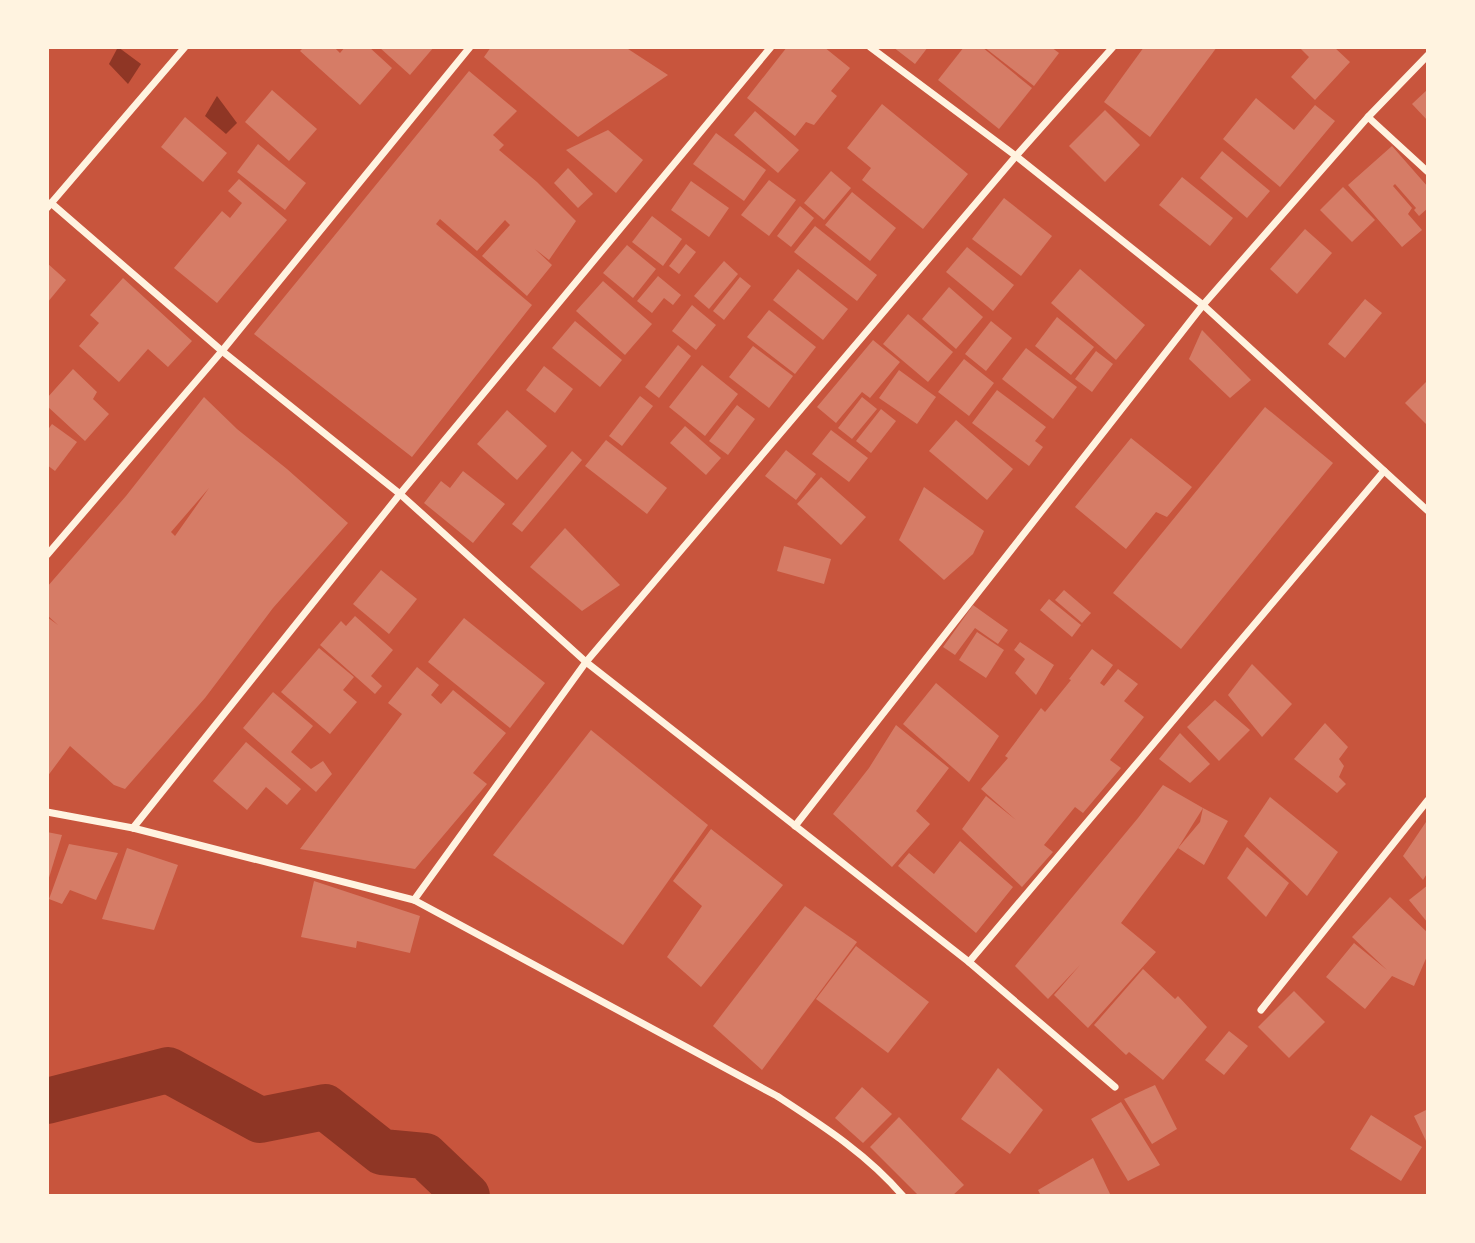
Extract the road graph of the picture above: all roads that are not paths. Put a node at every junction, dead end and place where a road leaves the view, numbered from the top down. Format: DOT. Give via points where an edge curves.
graph roads {
  1 [pos="185,47"];
  2 [pos="470,47"];
  3 [pos="771,47"];
  4 [pos="870,47"];
  5 [pos="1113,47"];
  6 [pos="1428,55"];
  7 [pos="1368,117"];
  8 [pos="1016,156"];
  9 [pos="1428,172"];
  10 [pos="49,206"];
  11 [pos="1202,305"];
  12 [pos="222,351"];
  13 [pos="1384,471"];
  14 [pos="400,494"];
  15 [pos="1428,512"];
  16 [pos="47,555"];
  17 [pos="586,662"];
  18 [pos="1428,800"];
  19 [pos="47,812"];
  20 [pos="795,826"];
  21 [pos="133,828"];
  22 [pos="414,900"];
  23 [pos="969,962"];
  24 [pos="1261,1010"];
  25 [pos="1115,1087"];
  26 [pos="903,1196"];
  1 -- 10 [label="street"];
  2 -- 12 [label="street"];
  3 -- 14 [label="street"];
  4 -- 8 [label="street"];
  5 -- 8 [label="street"];
  6 -- 7 [label="street"];
  7 -- 9 [label="street"];
  7 -- 11 [label="street"];
  8 -- 11 [label="street"];
  8 -- 17 [label="street"];
  10 -- 12 [label="street"];
  11 -- 13 [label="street"];
  11 -- 20 [label="street"];
  12 -- 14 [label="street"];
  12 -- 16 [label="street"];
  13 -- 15 [label="street"];
  13 -- 23 [label="street"];
  14 -- 17 [label="street"];
  14 -- 21 [label="street"];
  17 -- 20 [label="street"];
  17 -- 22 [label="street"];
  18 -- 24 [label="street"];
  19 -- 21 [label="street"];
  20 -- 23 [label="street"];
  21 -- 22 [label="street"];
  22 -- 26 [label="street" via="778,1096 834,1133 881,1171"];
  23 -- 25 [label="street"];
}
